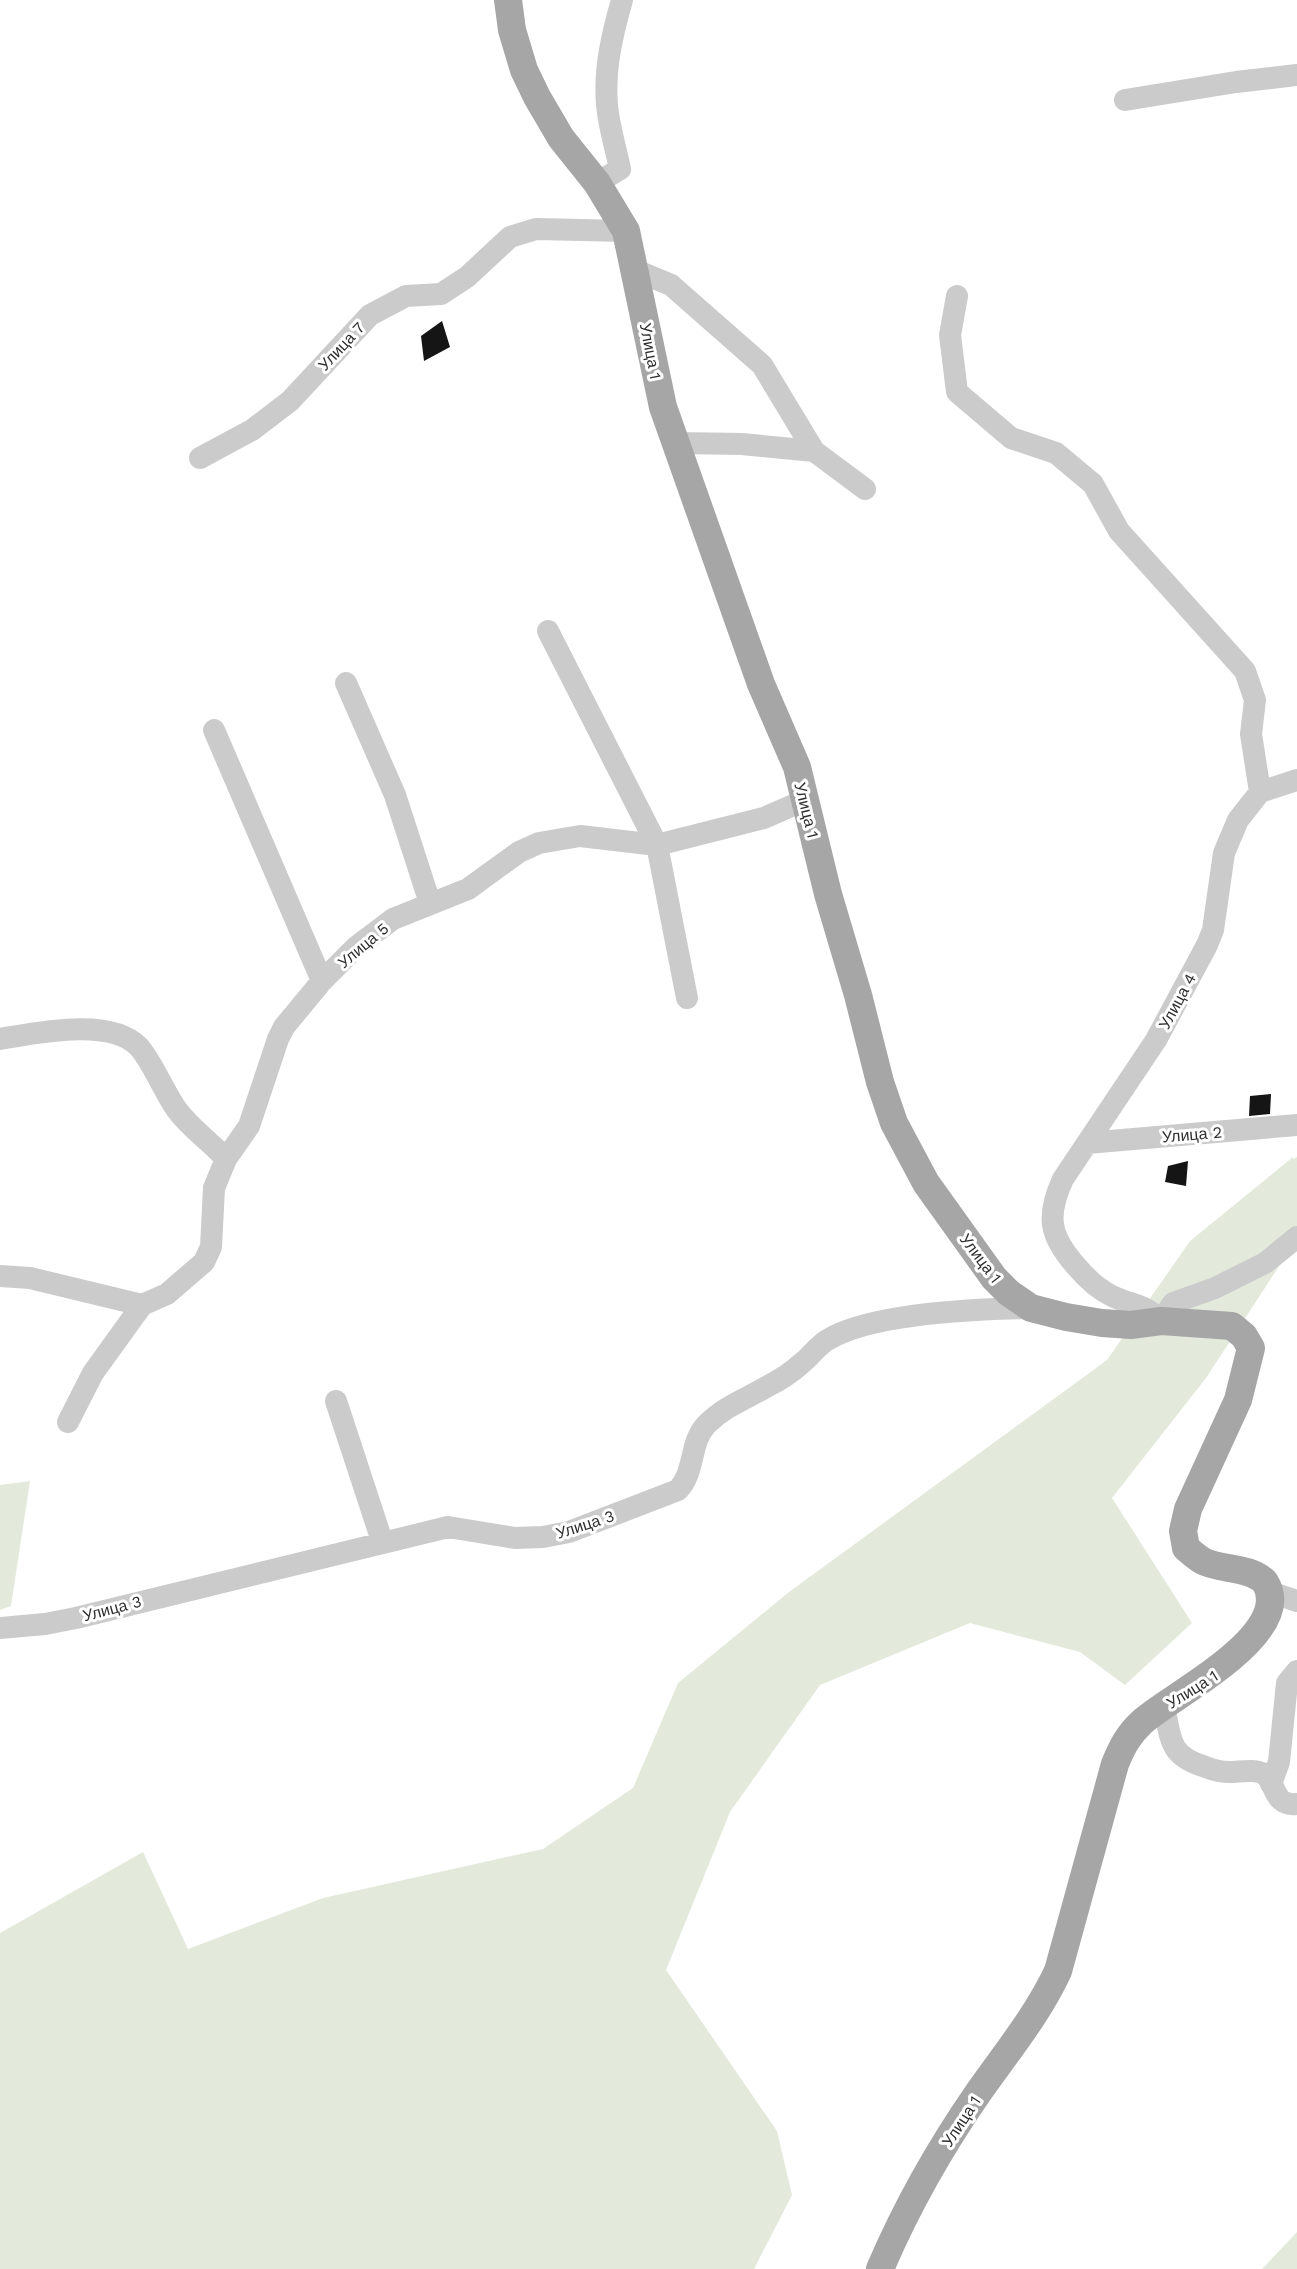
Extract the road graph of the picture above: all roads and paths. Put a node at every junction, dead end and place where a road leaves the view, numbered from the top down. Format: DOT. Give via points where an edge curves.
graph roads {
  1 [pos="508,0"];
  2 [pos="622,0"];
  3 [pos="1297,75"];
  4 [pos="1125,100"];
  5 [pos="597,183"];
  6 [pos="626,231"];
  7 [pos="634,270"];
  8 [pos="957,296"];
  9 [pos="677,443"];
  10 [pos="814,451"];
  11 [pos="200,458"];
  12 [pos="865,489"];
  13 [pos="548,631"];
  14 [pos="346,683"];
  15 [pos="214,730"];
  16 [pos="1297,780"];
  17 [pos="1260,792"];
  18 [pos="805,800"];
  19 [pos="657,845"];
  20 [pos="430,903"];
  21 [pos="322,981"];
  22 [pos="687,998"];
  23 [pos="0,1039"];
  24 [pos="1297,1125"];
  25 [pos="1087,1143"];
  26 [pos="226,1159"];
  27 [pos="1297,1237"];
  28 [pos="0,1276"];
  29 [pos="142,1305"];
  30 [pos="1031,1308"];
  31 [pos="1161,1321"];
  32 [pos="336,1401"];
  33 [pos="68,1422"];
  34 [pos="382,1540"];
  35 [pos="1285,1597"];
  36 [pos="0,1628"];
  37 [pos="1297,1671"];
  38 [pos="1164,1706"];
  39 [pos="1271,1784"];
  40 [pos="1297,1804"];
  41 [pos="880,2269"];
  1 -- 5 [label="main road, Улица 1" via="524,70 561,138"];
  2 -- 5 [label="street" via="611,39 607,106 620,169"];
  3 -- 4 [label="street"];
  5 -- 6 [label="main road, Улица 1"];
  6 -- 7 [label="main road, Улица 1"];
  6 -- 11 [label="street, Улица 7" via="536,229 510,237 467,277 441,294 406,296 370,315 290,401 252,430"];
  7 -- 9 [label="main road, Улица 1" via="663,407"];
  7 -- 10 [label="street" via="671,285 762,365"];
  8 -- 17 [label="street" via="950,335 957,392 1011,438 1056,453 1093,484 1119,531 1245,670 1255,700 1251,734"];
  9 -- 10 [label="street"];
  9 -- 18 [label="main road, Улица 1" via="761,684 797,767"];
  10 -- 12 [label="street"];
  13 -- 19 [label="street"];
  14 -- 20 [label="street" via="395,795"];
  15 -- 21 [label="street"];
  16 -- 17 [label="street"];
  17 -- 25 [label="street, Улица 4" via="1231,834 1224,853 1213,930 1207,945 1156,1040"];
  18 -- 19 [label="street, Улица 5" via="764,818"];
  18 -- 30 [label="main road, Улица 1" via="894,1123 926,1183 994,1278"];
  19 -- 20 [label="street, Улица 5" via="580,836 539,843 519,852 468,889"];
  19 -- 22 [label="street"];
  20 -- 21 [label="street, Улица 5" via="393,919 356,947"];
  21 -- 26 [label="street, Улица 5" via="284,1027 249,1126"];
  23 -- 26 [label="street" via="84,1030 124,1036 139,1047 178,1112"];
  24 -- 25 [label="street, Улица 2"];
  25 -- 31 [label="street, Улица 4" via="1054,1197 1053,1234 1064,1253 1092,1283 1113,1297 1150,1310"];
  26 -- 29 [label="street, Улица 5" via="214,1188 211,1247 204,1262 167,1294"];
  27 -- 31 [label="street" via="1264,1263 1215,1288 1173,1303"];
  28 -- 29 [label="street" via="40,1280"];
  29 -- 33 [label="street" via="93,1373"];
  30 -- 31 [label="main road, Улица 1" via="1102,1323"];
  30 -- 34 [label="street, Улица 3" via="976,1309 866,1324 828,1339 800,1365 768,1387 734,1402 704,1426 686,1481 678,1490 569,1532 515,1538 447,1527"];
  31 -- 35 [label="main road, Улица 1" via="1232,1326 1251,1348 1238,1400 1188,1509 1183,1531 1186,1548 1204,1562 1255,1575"];
  32 -- 34 [label="street"];
  34 -- 36 [label="street, Улица 3" via="76,1618"];
  35 -- 38 [label="main road, Улица 1" via="1268,1632 1224,1669"];
  37 -- 39 [label="street" via="1287,1683 1279,1762"];
  38 -- 39 [label="street" via="1172,1742 1185,1760 1219,1772 1259,1772 1266,1774"];
  38 -- 41 [label="main road, Улица 1" via="1126,1739 1115,1764 1058,1971 1043,2001 944,2147 895,2233"];
  39 -- 40 [label="street" via="1277,1797"];
}
